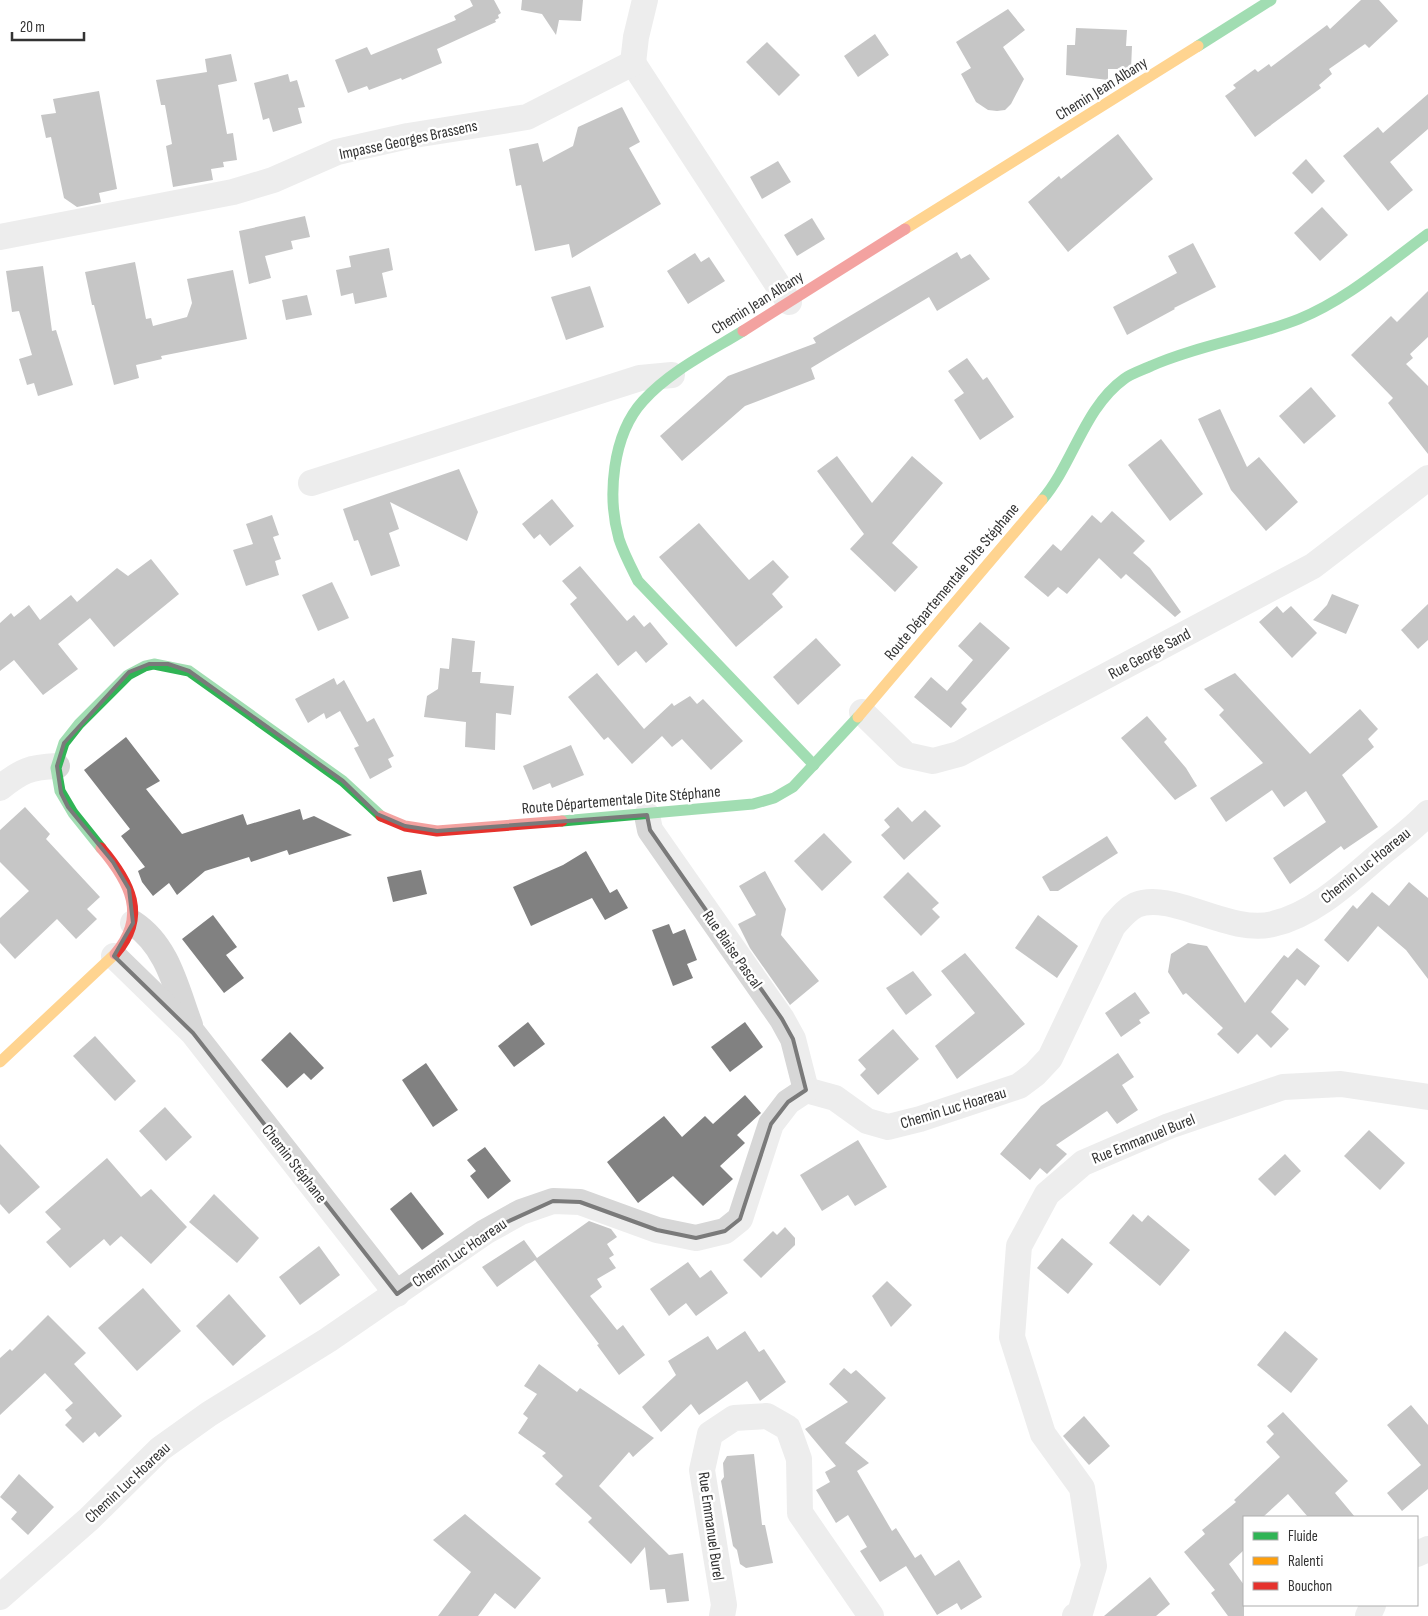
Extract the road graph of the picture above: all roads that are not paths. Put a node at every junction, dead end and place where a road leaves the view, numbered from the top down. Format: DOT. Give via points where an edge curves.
graph roads {
  1 [pos="645,0"];
  2 [pos="1271,0"];
  3 [pos="634,63"];
  4 [pos="1428,234"];
  5 [pos="0,237"];
  6 [pos="789,302"];
  7 [pos="672,375"];
  8 [pos="1428,478"];
  9 [pos="312,483"];
  10 [pos="862,712"];
  11 [pos="814,765"];
  12 [pos="57,766"];
  13 [pos="0,788"];
  14 [pos="1428,814"];
  15 [pos="646,815"];
  16 [pos="134,923"];
  17 [pos="114,956"];
  18 [pos="193,1033"];
  19 [pos="0,1062"];
  20 [pos="806,1090"];
  21 [pos="1428,1097"];
  22 [pos="397,1294"];
  23 [pos="0,1597"];
  24 [pos="722,1616"];
  25 [pos="871,1616"];
  26 [pos="1075,1616"];
  1 -- 3 [label="street" via="636,37"];
  2 -- 6 [label="main road, Chemin Jean Albany"];
  3 -- 5 [label="street, Impasse Georges Brassens" via="527,117 408,136 337,152 273,180 233,192"];
  3 -- 6 [label="street"];
  4 -- 10 [label="main road, Route Départementale Dite Stéphane" via="1339,299 1299,319 1167,359 1125,378 1095,411 1053,487"];
  6 -- 7 [label="main road, Chemin Jean Albany"];
  7 -- 9 [label="street" via="640,378"];
  7 -- 11 [label="main road, Chemin Jean Albany" via="640,404 623,433 614,478 616,524 624,554 638,581"];
  8 -- 10 [label="street, Rue George Sand" via="1313,566 959,754 933,761 906,755"];
  10 -- 11 [label="main road, Route Départementale Dite Stéphane"];
  11 -- 15 [label="main road, Route Départementale Dite Stéphane" via="793,787 774,798 753,804"];
  12 -- 13 [label="street" via="34,767 20,772"];
  12 -- 15 [label="main road, Route Départementale Dite Stéphane" via="64,743 129,672 149,664 168,664 189,671 343,781 376,814 405,826 437,831"];
  12 -- 16 [label="main road, Route Départementale Dite Stéphane" via="60,793 68,807 113,862 129,889"];
  14 -- 20 [label="street, Chemin Luc Hoareau" via="1338,889 1310,908 1275,924 1254,927 1173,905 1152,902 1136,905 1113,926 1050,1058 1019,1086 888,1127 867,1121 835,1098"];
  15 -- 20 [label="street, Rue Blaise Pascal" via="650,830 782,1019 793,1039"];
  16 -- 17 [label="main road" via="126,942"];
  16 -- 18 [label="street, Chemin Stéphane" via="148,933 165,959"];
  17 -- 18 [label="street, Chemin Stéphane"];
  17 -- 19 [label="main road"];
  18 -- 22 [label="street, Chemin Stéphane"];
  20 -- 22 [label="street, Chemin Luc Hoareau" via="788,1102 771,1124 740,1219 726,1231 696,1238 657,1230 580,1202 553,1200 520,1212 485,1232"];
  21 -- 26 [label="street, Rue Emmanuel Burel" via="1341,1084 1283,1087 1169,1126 1083,1163 1048,1194 1019,1246 1012,1337 1043,1434 1082,1488 1094,1566 1080,1613"];
  22 -- 23 [label="street, Chemin Luc Hoareau" via="160,1449"];
  24 -- 25 [label="street, Rue Emmanuel Burel" via="724,1605 702,1470 710,1434 734,1418 767,1416 788,1428 799,1459 800,1513"];
}
